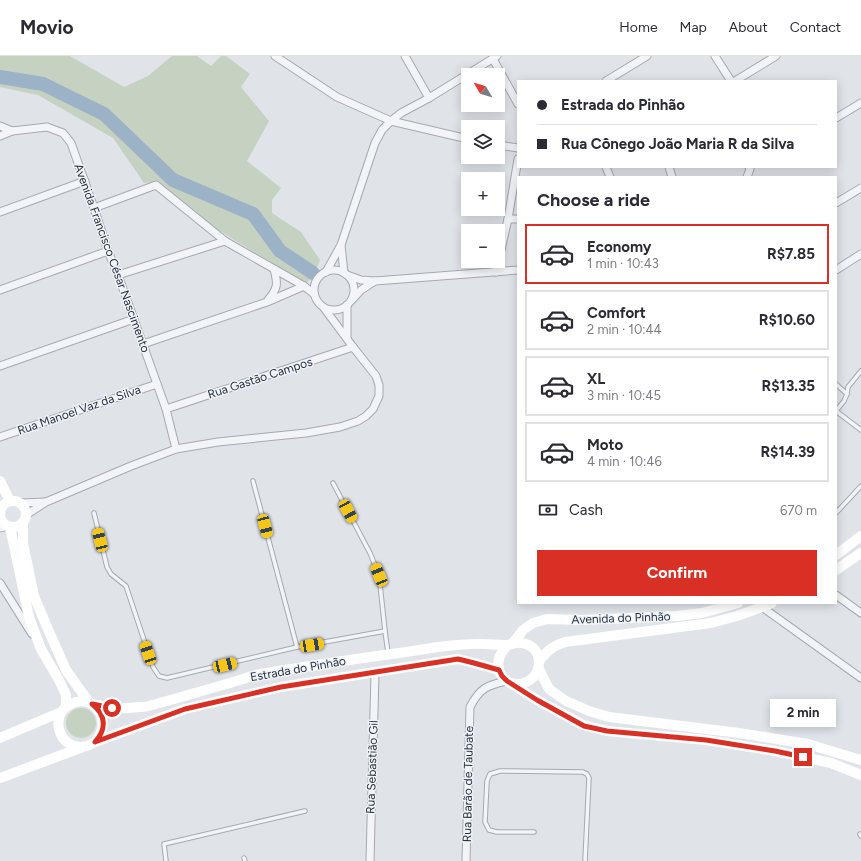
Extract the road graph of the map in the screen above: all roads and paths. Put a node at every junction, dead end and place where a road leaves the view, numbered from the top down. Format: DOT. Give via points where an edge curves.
graph roads {
  1 [pos="275,56"];
  2 [pos="404,56"];
  3 [pos="647,56"];
  4 [pos="715,56"];
  5 [pos="776,56"];
  6 [pos="495,57"];
  7 [pos="608,80"];
  8 [pos="730,80"];
  9 [pos="737,80"];
  10 [pos="429,98"];
  11 [pos="517,102"];
  12 [pos="861,103"];
  13 [pos="837,117"];
  14 [pos="391,121"];
  15 [pos="0,126"];
  16 [pos="12,131"];
  17 [pos="0,136"];
  18 [pos="461,137"];
  19 [pos="505,146"];
  20 [pos="517,148"];
  21 [pos="517,165"];
  22 [pos="85,181"];
  23 [pos="861,188"];
  24 [pos="837,202"];
  25 [pos="94,208"];
  26 [pos="0,212"];
  27 [pos="508,219"];
  28 [pos="517,219"];
  29 [pos="225,241"];
  30 [pos="341,245"];
  31 [pos="108,251"];
  32 [pos="861,254"];
  33 [pos="274,269"];
  34 [pos="837,269"];
  35 [pos="517,270"];
  36 [pos="326,272"];
  37 [pos="496,272"];
  38 [pos="346,274"];
  39 [pos="118,275"];
  40 [pos="375,281"];
  41 [pos="304,286"];
  42 [pos="0,290"];
  43 [pos="314,294"];
  44 [pos="267,302"];
  45 [pos="349,303"];
  46 [pos="324,308"];
  47 [pos="134,319"];
  48 [pos="347,338"];
  49 [pos="143,344"];
  50 [pos="353,347"];
  51 [pos="0,366"];
  52 [pos="861,371"];
  53 [pos="157,384"];
  54 [pos="837,385"];
  55 [pos="847,394"];
  56 [pos="166,409"];
  57 [pos="837,410"];
  58 [pos="837,412"];
  59 [pos="861,430"];
  60 [pos="0,437"];
  61 [pos="176,449"];
  62 [pos="0,481"];
  63 [pos="253,481"];
  64 [pos="333,483"];
  65 [pos="861,486"];
  66 [pos="15,502"];
  67 [pos="46,502"];
  68 [pos="0,512"];
  69 [pos="837,512"];
  70 [pos="94,513"];
  71 [pos="24,518"];
  72 [pos="6,527"];
  73 [pos="861,536"];
  74 [pos="861,553"];
  75 [pos="837,554"];
  76 [pos="837,569"];
  77 [pos="0,583"];
  78 [pos="837,596"];
  79 [pos="734,604"];
  80 [pos="770,604"];
  81 [pos="762,607"];
  82 [pos="861,613"];
  83 [pos="385,631"];
  84 [pos="510,645"];
  85 [pos="297,647"];
  86 [pos="41,649"];
  87 [pos="389,654"];
  88 [pos="539,665"];
  89 [pos="499,670"];
  90 [pos="375,673"];
  91 [pos="861,678"];
  92 [pos="509,682"];
  93 [pos="90,703"];
  94 [pos="64,709"];
  95 [pos="1,735"];
  96 [pos="91,744"];
  97 [pos="861,760"];
  98 [pos="861,775"];
  99 [pos="0,778"];
  100 [pos="305,811"];
  101 [pos="534,832"];
  102 [pos="166,861"];
  103 [pos="370,861"];
  104 [pos="466,861"];
  105 [pos="585,861"];
  1 -- 14 [label="street" via="337,97"];
  2 -- 10 [label="street"];
  3 -- 7 [label="street"];
  4 -- 8 [label="street"];
  5 -- 9 [label="street"];
  6 -- 10 [label="street"];
  6 -- 11 [label="street"];
  10 -- 14 [label="street"];
  12 -- 13 [label="street"];
  14 -- 18 [label="street"];
  14 -- 30 [label="street" via="375,143"];
  15 -- 16 [label="street, Avenida Francisco César Nascimento"];
  16 -- 17 [label="street"];
  16 -- 22 [label="street, Avenida Francisco César Nascimento" via="47,127 63,133 71,143"];
  19 -- 20 [label="street"];
  21 -- 27 [label="street"];
  22 -- 25 [label="street, Avenida Francisco César Nascimento"];
  22 -- 26 [label="street"];
  23 -- 24 [label="street"];
  25 -- 29 [label="street" via="156,185"];
  25 -- 31 [label="street, Avenida Francisco César Nascimento"];
  27 -- 28 [label="street"];
  27 -- 37 [label="street"];
  29 -- 33 [label="street"];
  29 -- 39 [label="street"];
  30 -- 36 [label="street"];
  30 -- 38 [label="street"];
  31 -- 39 [label="street, Avenida Francisco César Nascimento"];
  31 -- 42 [label="street"];
  32 -- 34 [label="street"];
  33 -- 41 [label="street"];
  33 -- 44 [label="street" via="276,291"];
  35 -- 37 [label="street"];
  36 -- 38 [label="street" via="337,271"];
  36 -- 43 [label="street" via="317,281"];
  37 -- 40 [label="street"];
  38 -- 40 [label="street" via="361,280"];
  38 -- 45 [label="street" via="354,290"];
  39 -- 47 [label="street, Avenida Francisco César Nascimento"];
  40 -- 45 [label="street" via="361,290"];
  41 -- 43 [label="street"];
  41 -- 44 [label="street"];
  43 -- 46 [label="street"];
  44 -- 49 [label="street"];
  45 -- 46 [label="street" via="342,309"];
  45 -- 48 [label="street"];
  46 -- 48 [label="street"];
  47 -- 49 [label="street, Avenida Francisco César Nascimento"];
  47 -- 51 [label="street"];
  48 -- 50 [label="street"];
  49 -- 53 [label="street, Avenida Francisco César Nascimento"];
  50 -- 56 [label="street, Rua Gastão Campos"];
  50 -- 61 [label="street" via="376,376 379,386 379,396 373,409 358,421 306,433"];
  52 -- 55 [label="lane" via="848,387"];
  53 -- 56 [label="street, Avenida Francisco César Nascimento"];
  53 -- 60 [label="street, Rua Manoel Vaz da Silva"];
  54 -- 55 [label="lane"];
  55 -- 57 [label="lane"];
  56 -- 61 [label="street, Avenida Francisco César Nascimento"];
  58 -- 59 [label="lane"];
  61 -- 67 [label="street"];
  62 -- 66 [label="street"];
  63 -- 85 [label="lane"];
  64 -- 83 [label="lane" via="379,575"];
  65 -- 69 [label="lane"];
  66 -- 67 [label="street"];
  66 -- 68 [label="street" via="5,504"];
  66 -- 71 [label="street" via="24,508"];
  67 -- 71 [label="street"];
  68 -- 72 [label="street"];
  70 -- 85 [label="lane" via="107,567 111,574 126,586 153,667 159,676 167,678"];
  71 -- 72 [label="street" via="19,525"];
  71 -- 93 [label="street" via="23,543 34,596 66,670"];
  72 -- 86 [label="street" via="28,617"];
  73 -- 75 [label="street"];
  74 -- 76 [label="street"];
  77 -- 86 [label="street"];
  78 -- 82 [label="street"];
  79 -- 84 [label="street, Avenida do Pinhão" via="702,613 677,616 546,619 533,623 523,630"];
  80 -- 81 [label="street"];
  81 -- 88 [label="street" via="711,623 565,642 554,646 544,655"];
  81 -- 91 [label="street"];
  83 -- 85 [label="lane"];
  83 -- 87 [label="lane"];
  84 -- 87 [label="street, Estrada do Pinhão" via="447,646"];
  84 -- 88 [label="street" via="521,642 534,648 538,654"];
  84 -- 89 [label="street" via="502,650 499,656"];
  86 -- 94 [label="street" via="66,694"];
  87 -- 93 [label="street, Estrada do Pinhão" via="256,675 141,707 112,708"];
  88 -- 92 [label="street" via="536,675 531,680 518,684"];
  88 -- 97 [label="street" via="549,689 566,701 609,717 808,744"];
  89 -- 90 [label="street, Estrada do Pinhão" via="458,659"];
  89 -- 92 [label="street"];
  90 -- 96 [label="street, Estrada do Pinhão" via="281,687 185,709"];
  90 -- 103 [label="street, Rua Sebastião Gil"];
  92 -- 98 [label="street" via="584,726 775,751 831,763"];
  92 -- 104 [label="street, Rua Barão de Taubate" via="492,684 481,690 470,707"];
  93 -- 94 [label="street" via="75,702"];
  93 -- 96 [label="street" via="97,709 103,722 100,736"];
  94 -- 95 [label="street"];
  94 -- 96 [label="street" via="58,726 63,738 74,746"];
  96 -- 99 [label="street, Estrada do Pinhão"];
  100 -- 102 [label="lane" via="164,844"];
  101 -- 105 [label="lane" via="489,830 485,822 487,781 490,774 500,771 587,774 589,778"];
}
